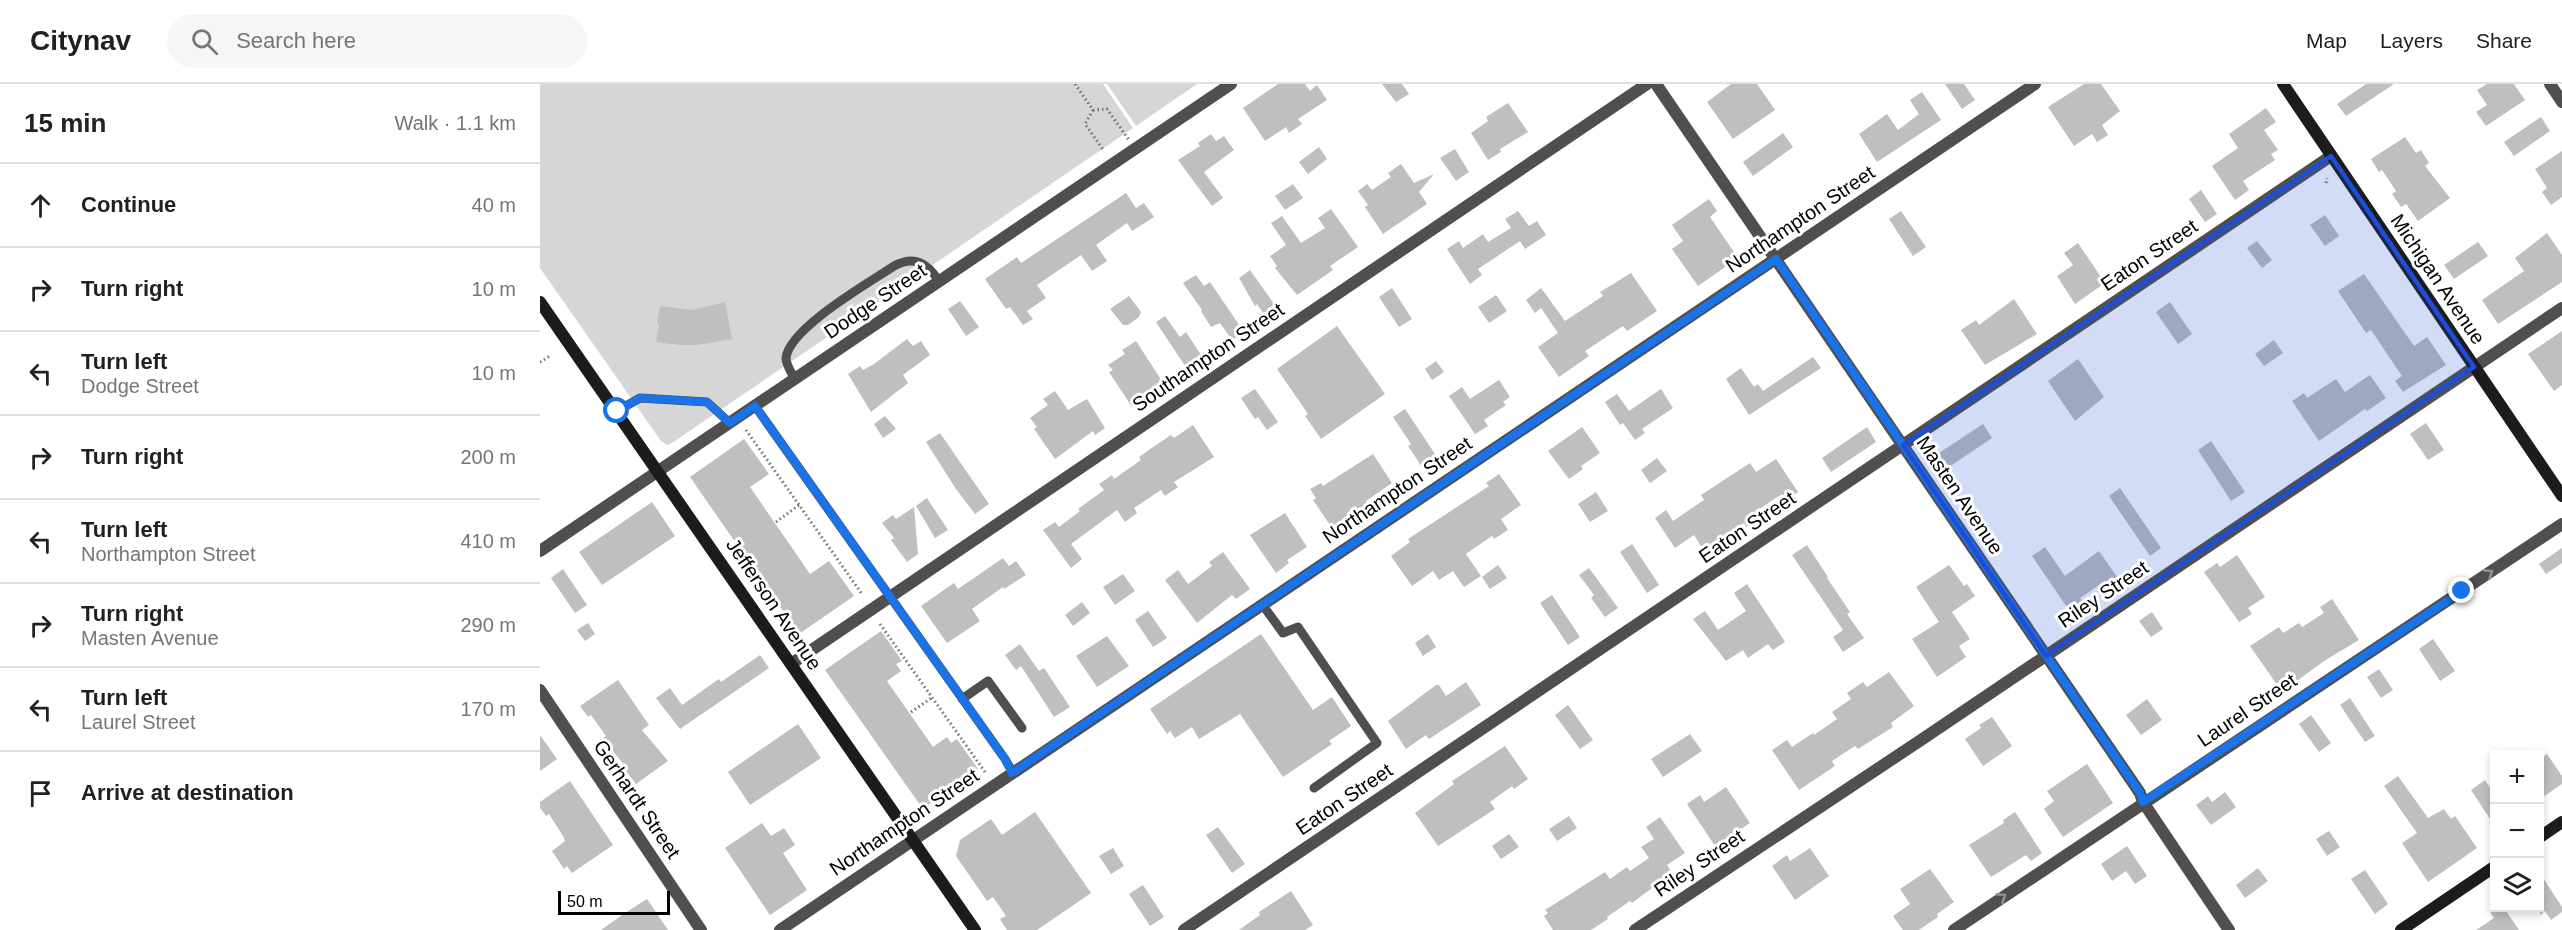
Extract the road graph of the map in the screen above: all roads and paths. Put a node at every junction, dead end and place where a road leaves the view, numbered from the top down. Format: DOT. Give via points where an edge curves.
graph roads {
  1 [pos="1076,84"];
  2 [pos="1231,84"];
  3 [pos="1647,84"];
  4 [pos="1656,84"];
  5 [pos="2035,84"];
  6 [pos="2283,84"];
  7 [pos="2550,84"];
  8 [pos="2562,102"];
  9 [pos="1093,110"];
  10 [pos="1125,134"];
  11 [pos="1104,151"];
  12 [pos="2331,156"];
  13 [pos="2327,178"];
  14 [pos="2326,183"];
  15 [pos="1776,259"];
  16 [pos="939,281"];
  17 [pos="540,302"];
  18 [pos="2562,308"];
  19 [pos="550,356"];
  20 [pos="540,362"];
  21 [pos="2474,367"];
  22 [pos="795,379"];
  23 [pos="755,406"];
  24 [pos="617,411"];
  25 [pos="730,423"];
  26 [pos="746,429"];
  27 [pos="1903,445"];
  28 [pos="659,471"];
  29 [pos="2562,496"];
  30 [pos="799,505"];
  31 [pos="776,522"];
  32 [pos="2562,524"];
  33 [pos="540,551"];
  34 [pos="862,594"];
  35 [pos="890,596"];
  36 [pos="1262,604"];
  37 [pos="880,624"];
  38 [pos="2046,656"];
  39 [pos="792,664"];
  40 [pos="540,690"];
  41 [pos="933,697"];
  42 [pos="962,699"];
  43 [pos="911,712"];
  44 [pos="1022,728"];
  45 [pos="985,772"];
  46 [pos="1012,773"];
  47 [pos="1314,788"];
  48 [pos="2143,802"];
  49 [pos="2562,822"];
  50 [pos="2544,834"];
  51 [pos="912,839"];
  52 [pos="2490,870"];
  53 [pos="701,930"];
  54 [pos="780,930"];
  55 [pos="975,930"];
  56 [pos="1184,930"];
  57 [pos="1635,930"];
  58 [pos="1954,930"];
  59 [pos="2229,930"];
  60 [pos="2401,930"];
  1 -- 9 [label="path"];
  2 -- 16 [label="street, Dodge Street"];
  3 -- 35 [label="street, Southampton Street"];
  4 -- 15 [label="street, Masten Avenue"];
  5 -- 15 [label="street, Northampton Street"];
  6 -- 12 [label="street, Michigan Avenue"];
  7 -- 8 [label="street"];
  9 -- 10 [label="path" via="1107,109"];
  9 -- 11 [label="path" via="1086,124"];
  12 -- 21 [label="street, Michigan Avenue"];
  12 -- 27 [label="street, Eaton Street"];
  13 -- 14 [label="path"];
  15 -- 27 [label="street, Masten Avenue"];
  15 -- 36 [label="street, Northampton Street"];
  16 -- 22 [label="street, Dodge Street"];
  16 -- 22 [label="lane" via="925,263 912,260 875,279 801,331 786,358"];
  17 -- 24 [label="street, Jefferson Avenue"];
  18 -- 21 [label="street, Riley Street"];
  19 -- 20 [label="path"];
  21 -- 29 [label="street, Michigan Avenue"];
  21 -- 38 [label="street, Riley Street"];
  22 -- 23 [label="street, Dodge Street"];
  23 -- 25 [label="street, Dodge Street"];
  23 -- 35 [label="lane"];
  24 -- 25 [label="lane" via="640,398 707,402"];
  24 -- 28 [label="street, Jefferson Avenue"];
  25 -- 28 [label="street, Dodge Street"];
  26 -- 30 [label="path"];
  27 -- 38 [label="street, Masten Avenue"];
  27 -- 56 [label="street, Eaton Street"];
  28 -- 33 [label="street, Dodge Street"];
  28 -- 39 [label="street, Jefferson Avenue"];
  30 -- 31 [label="path"];
  30 -- 34 [label="path"];
  48 -- 32 [label="street, Laurel Street, one-way"];
  35 -- 39 [label="street, Southampton Street"];
  35 -- 42 [label="lane"];
  36 -- 46 [label="street, Northampton Street"];
  36 -- 47 [label="lane" via="1283,633 1298,627 1377,743"];
  37 -- 41 [label="path"];
  38 -- 48 [label="street, Masten Avenue"];
  38 -- 57 [label="street, Riley Street"];
  39 -- 51 [label="street, Jefferson Avenue"];
  40 -- 53 [label="street, Gerhardt Street"];
  41 -- 43 [label="path"];
  41 -- 45 [label="path"];
  42 -- 44 [label="lane" via="988,681"];
  42 -- 46 [label="lane"];
  46 -- 51 [label="street, Northampton Street"];
  58 -- 48 [label="street, Laurel Street, one-way"];
  48 -- 59 [label="street, Masten Avenue"];
  49 -- 50 [label="street"];
  51 -- 54 [label="street, Northampton Street"];
  51 -- 55 [label="street, Jefferson Avenue"];
  52 -- 60 [label="street"];
}
